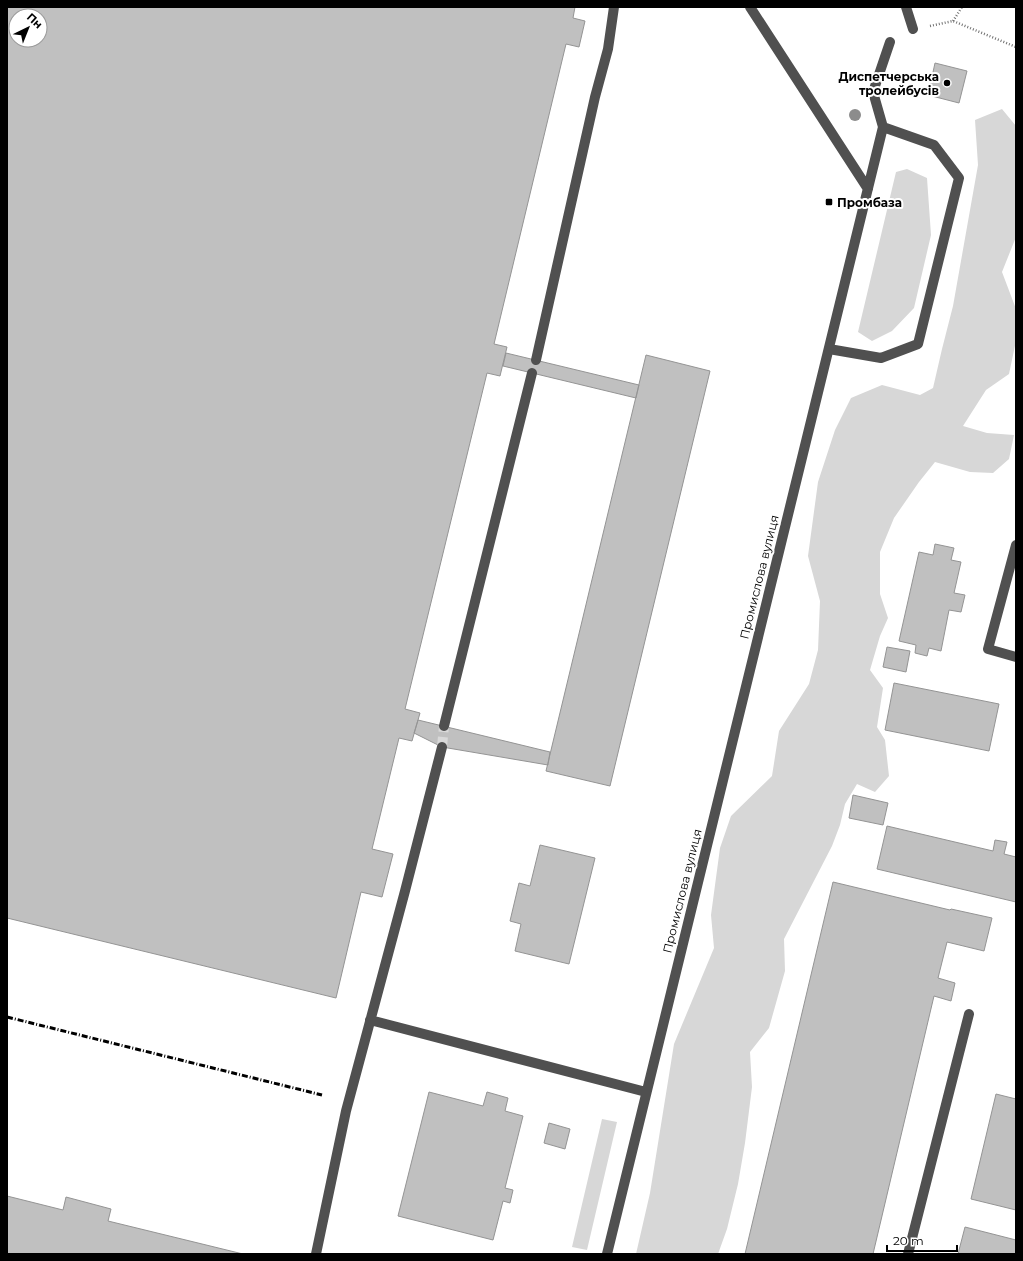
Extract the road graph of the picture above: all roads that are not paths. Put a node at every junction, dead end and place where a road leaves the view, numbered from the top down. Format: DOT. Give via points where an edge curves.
graph roads {
  1 [pos="614,7"];
  2 [pos="750,7"];
  3 [pos="906,7"];
  4 [pos="913,29"];
  5 [pos="890,42"];
  6 [pos="883,127"];
  7 [pos="868,189"];
  8 [pos="829,348"];
  9 [pos="536,360"];
  10 [pos="532,373"];
  11 [pos="1016,545"];
  12 [pos="1016,657"];
  13 [pos="444,726"];
  14 [pos="442,747"];
  15 [pos="969,1014"];
  16 [pos="370,1020"];
  17 [pos="646,1092"];
  18 [pos="316,1254"];
  19 [pos="607,1254"];
  20 [pos="908,1254"];
  1 -- 9 [label="street" via="608,49 594,97"];
  2 -- 7 [label="street"];
  3 -- 4 [label="street"];
  5 -- 6 [label="street, Промислова вулиця" via="873,92"];
  6 -- 7 [label="street, Промислова вулиця"];
  6 -- 8 [label="street" via="934,145 959,178 918,344 881,358"];
  7 -- 8 [label="street, Промислова вулиця"];
  8 -- 17 [label="street, Промислова вулиця"];
  10 -- 13 [label="street"];
  11 -- 12 [label="street" via="988,650"];
  14 -- 16 [label="street"];
  15 -- 20 [label="street"];
  16 -- 17 [label="street"];
  16 -- 18 [label="street" via="346,1111"];
  17 -- 19 [label="street, Промислова вулиця"];
}
